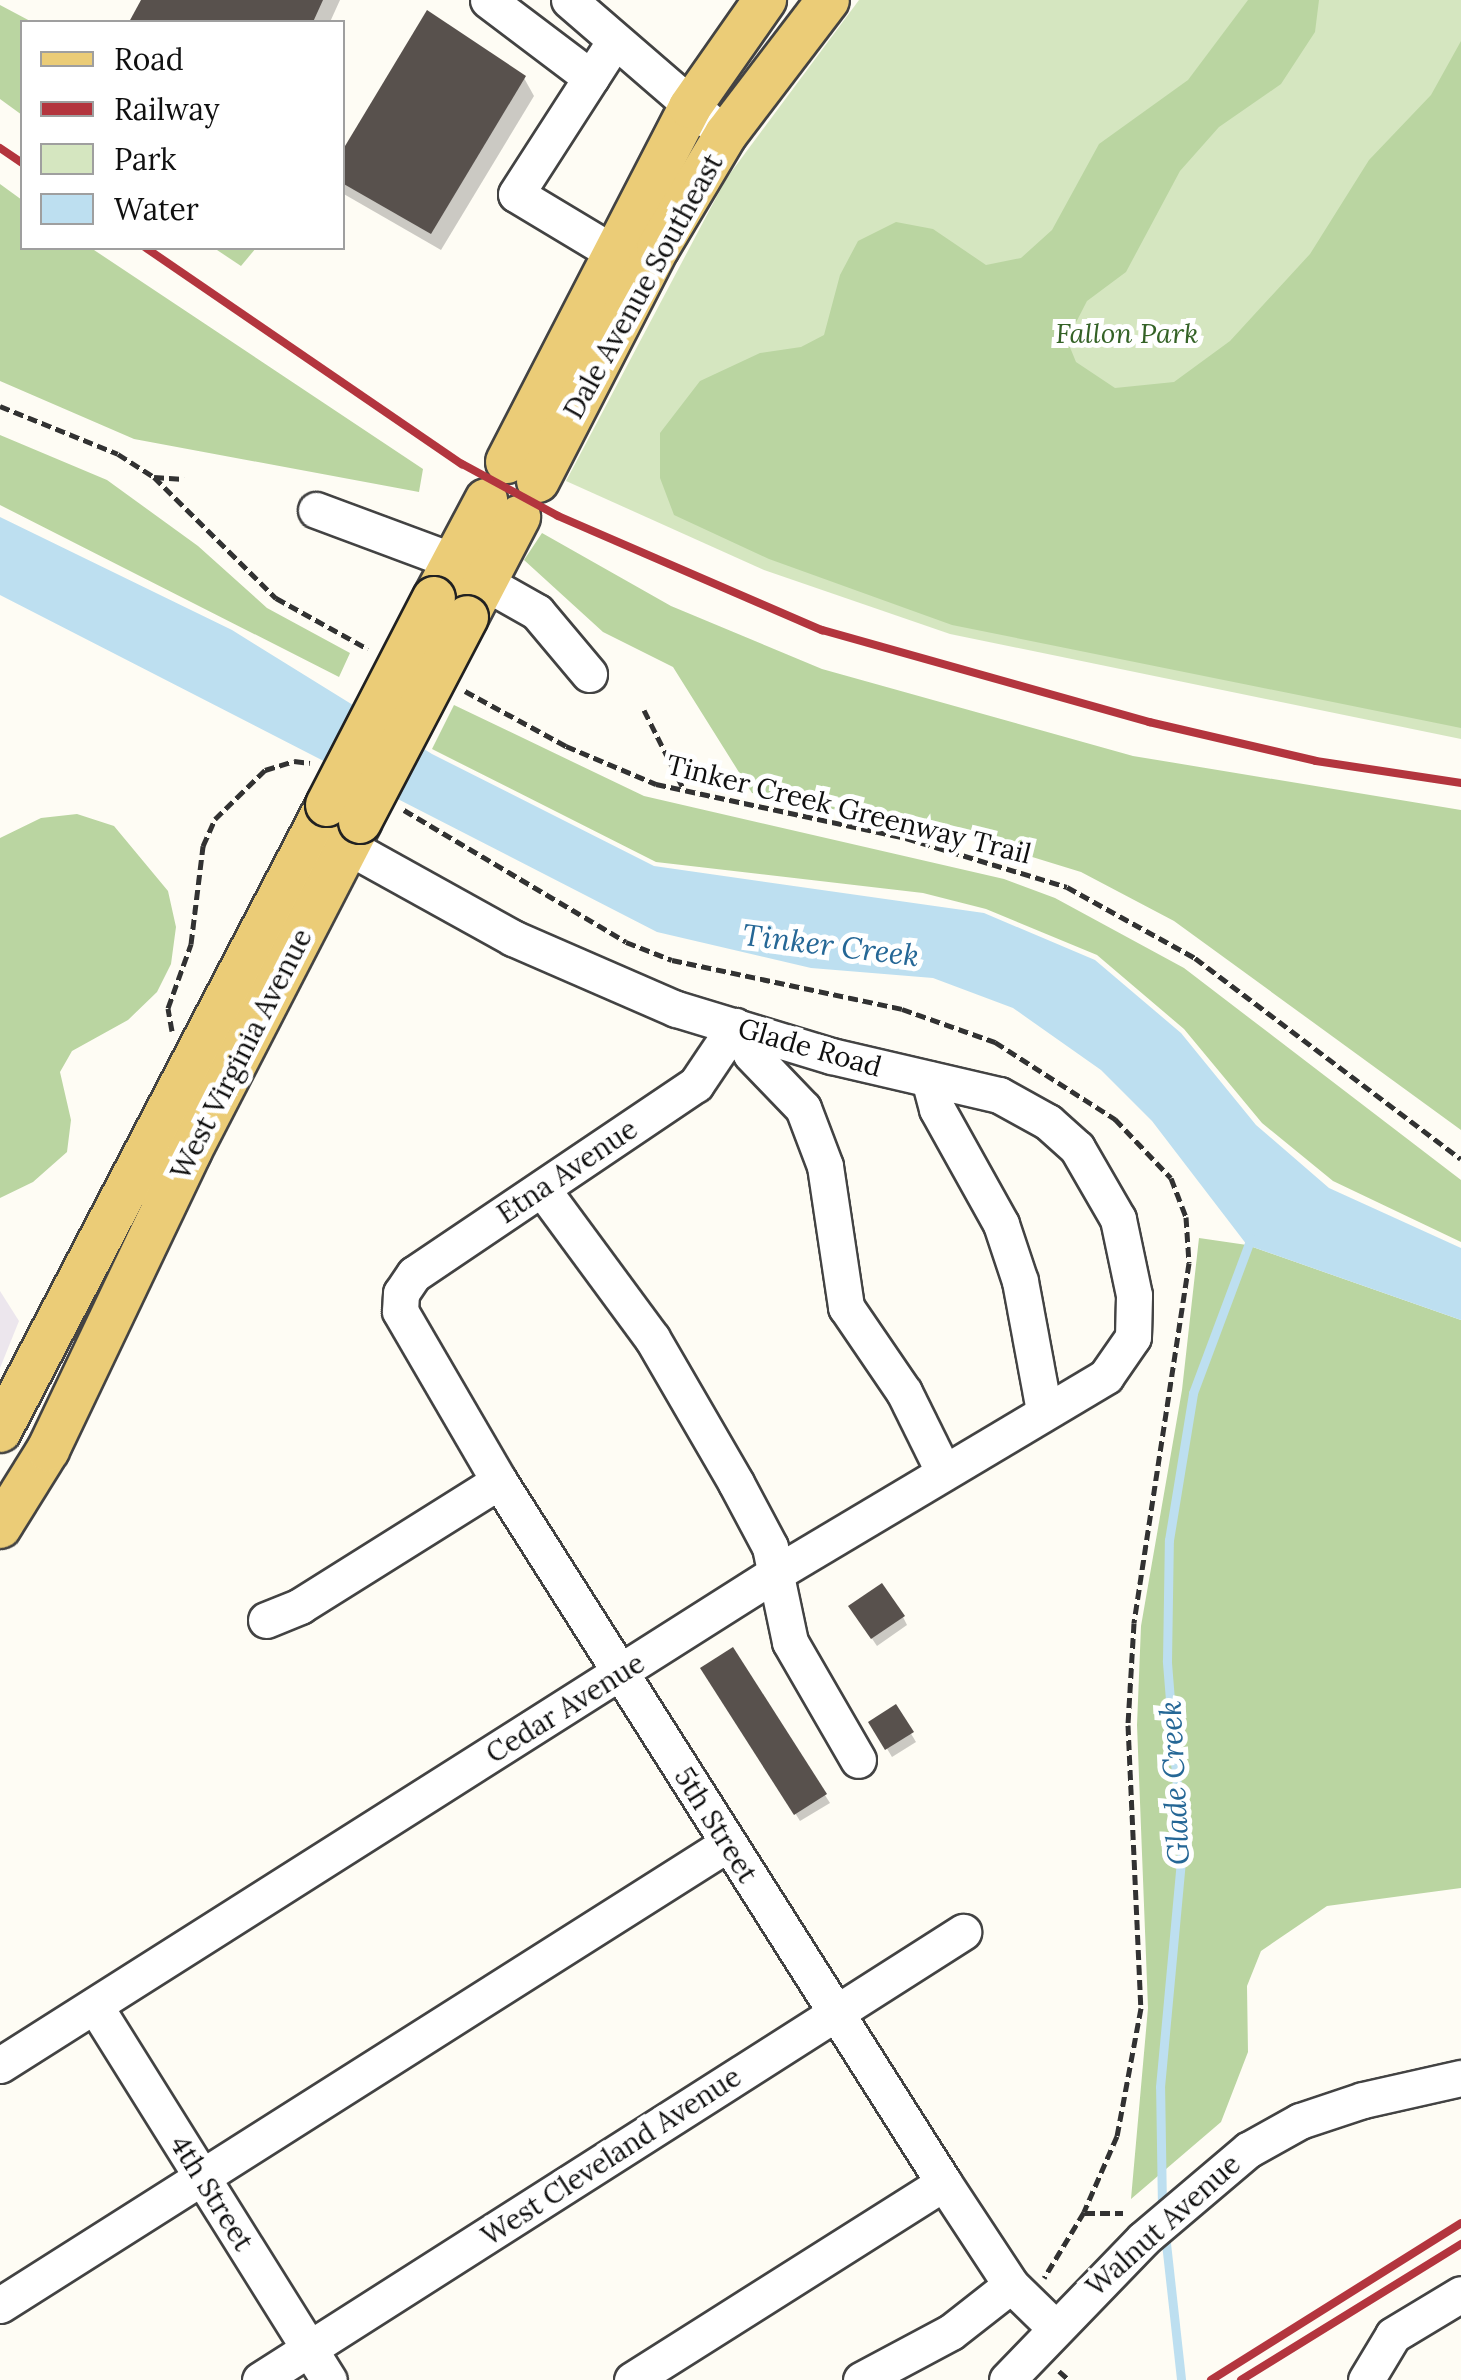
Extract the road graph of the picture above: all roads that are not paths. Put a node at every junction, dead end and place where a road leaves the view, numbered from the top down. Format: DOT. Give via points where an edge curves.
graph roads {
  1 [pos="488,0"];
  2 [pos="569,0"];
  3 [pos="765,0"];
  4 [pos="828,0"];
  5 [pos="614,42"];
  6 [pos="591,78"];
  7 [pos="690,107"];
  8 [pos="726,134"];
  9 [pos="614,254"];
  10 [pos="513,490"];
  11 [pos="316,510"];
  12 [pos="460,589"];
  13 [pos="589,674"];
  14 [pos="344,824"];
  15 [pos="735,1026"];
  16 [pos="929,1079"];
  17 [pos="542,1188"];
  18 [pos="400,1310"];
  19 [pos="1128,1352"];
  20 [pos="1044,1411"];
  21 [pos="0,1430"];
  22 [pos="48,1450"];
  23 [pos="943,1471"];
  24 [pos="499,1480"];
  25 [pos="0,1527"];
  26 [pos="776,1573"];
  27 [pos="266,1620"];
  28 [pos="622,1673"];
  29 [pos="858,1760"];
  30 [pos="727,1844"];
  31 [pos="963,1932"];
  32 [pos="95,2006"];
  33 [pos="835,2013"];
  34 [pos="0,2066"];
  35 [pos="1461,2078"];
  36 [pos="202,2178"];
  37 [pos="944,2183"];
  38 [pos="1011,2285"];
  39 [pos="1461,2294"];
  40 [pos="0,2305"];
  41 [pos="1052,2326"];
  42 [pos="309,2349"];
  43 [pos="1369,2372"];
  44 [pos="260,2380"];
  45 [pos="329,2380"];
  46 [pos="632,2380"];
  47 [pos="862,2380"];
  48 [pos="1007,2380"];
  1 -- 6 [label="street"];
  2 -- 5 [label="street"];
  3 -- 7 [label="main road, Dale Avenue Southeast"];
  4 -- 8 [label="main road, Dale Avenue Southeast"];
  5 -- 6 [label="street"];
  5 -- 7 [label="street"];
  6 -- 9 [label="street" via="516,194"];
  7 -- 8 [label="street"];
  7 -- 9 [label="main road, Dale Avenue Southeast"];
  8 -- 10 [label="main road, Dale Avenue Southeast"];
  9 -- 10 [label="main road, Dale Avenue Southeast"];
  10 -- 12 [label="main road, Dale Avenue Southeast"];
  11 -- 12 [label="street"];
  12 -- 13 [label="street" via="537,612"];
  12 -- 14 [label="main road, West Virginia Avenue, bridge"];
  14 -- 15 [label="street, Glade Road" via="513,938 676,1009"];
  14 -- 21 [label="main road, West Virginia Avenue"];
  14 -- 22 [label="main road, West Virginia Avenue"];
  15 -- 16 [label="street, Glade Road"];
  15 -- 17 [label="street, Etna Avenue" via="696,1084"];
  15 -- 23 [label="street" via="750,1054 803,1108 824,1166 846,1306 904,1392"];
  16 -- 19 [label="street, Glade Road" via="1018,1104 1077,1148 1118,1219 1134,1296"];
  16 -- 20 [label="street" via="937,1109 978,1176 1014,1262"];
  17 -- 18 [label="street, Etna Avenue" via="414,1274 401,1292"];
  17 -- 26 [label="street" via="652,1338 770,1546"];
  18 -- 24 [label="street, 5th Street"];
  19 -- 20 [label="street, Cedar Avenue" via="1106,1376"];
  20 -- 23 [label="street, Cedar Avenue"];
  21 -- 22 [label="street"];
  22 -- 25 [label="main road, West Virginia Avenue"];
  23 -- 26 [label="street, Cedar Avenue"];
  24 -- 27 [label="street"];
  24 -- 28 [label="street, 5th Street"];
  26 -- 28 [label="street, Cedar Avenue"];
  26 -- 29 [label="street" via="790,1642"];
  28 -- 30 [label="street, 5th Street"];
  28 -- 32 [label="street, Cedar Avenue"];
  30 -- 33 [label="street, 5th Street"];
  30 -- 36 [label="street"];
  31 -- 33 [label="street, West Cleveland Avenue"];
  32 -- 34 [label="street, Cedar Avenue"];
  32 -- 36 [label="street, 4th Street"];
  33 -- 37 [label="street, 5th Street"];
  33 -- 42 [label="street, West Cleveland Avenue"];
  35 -- 41 [label="street, Walnut Avenue" via="1300,2121 1248,2150 1196,2191 1135,2225"];
  36 -- 40 [label="street"];
  36 -- 42 [label="street, 4th Street"];
  37 -- 38 [label="street, 5th Street"];
  37 -- 46 [label="street"];
  38 -- 41 [label="street, 5th Street"];
  38 -- 47 [label="street" via="951,2332"];
  39 -- 43 [label="street" via="1393,2335"];
  41 -- 48 [label="street, Walnut Avenue"];
  42 -- 44 [label="street, West Cleveland Avenue"];
  42 -- 45 [label="street, 4th Street"];
}
